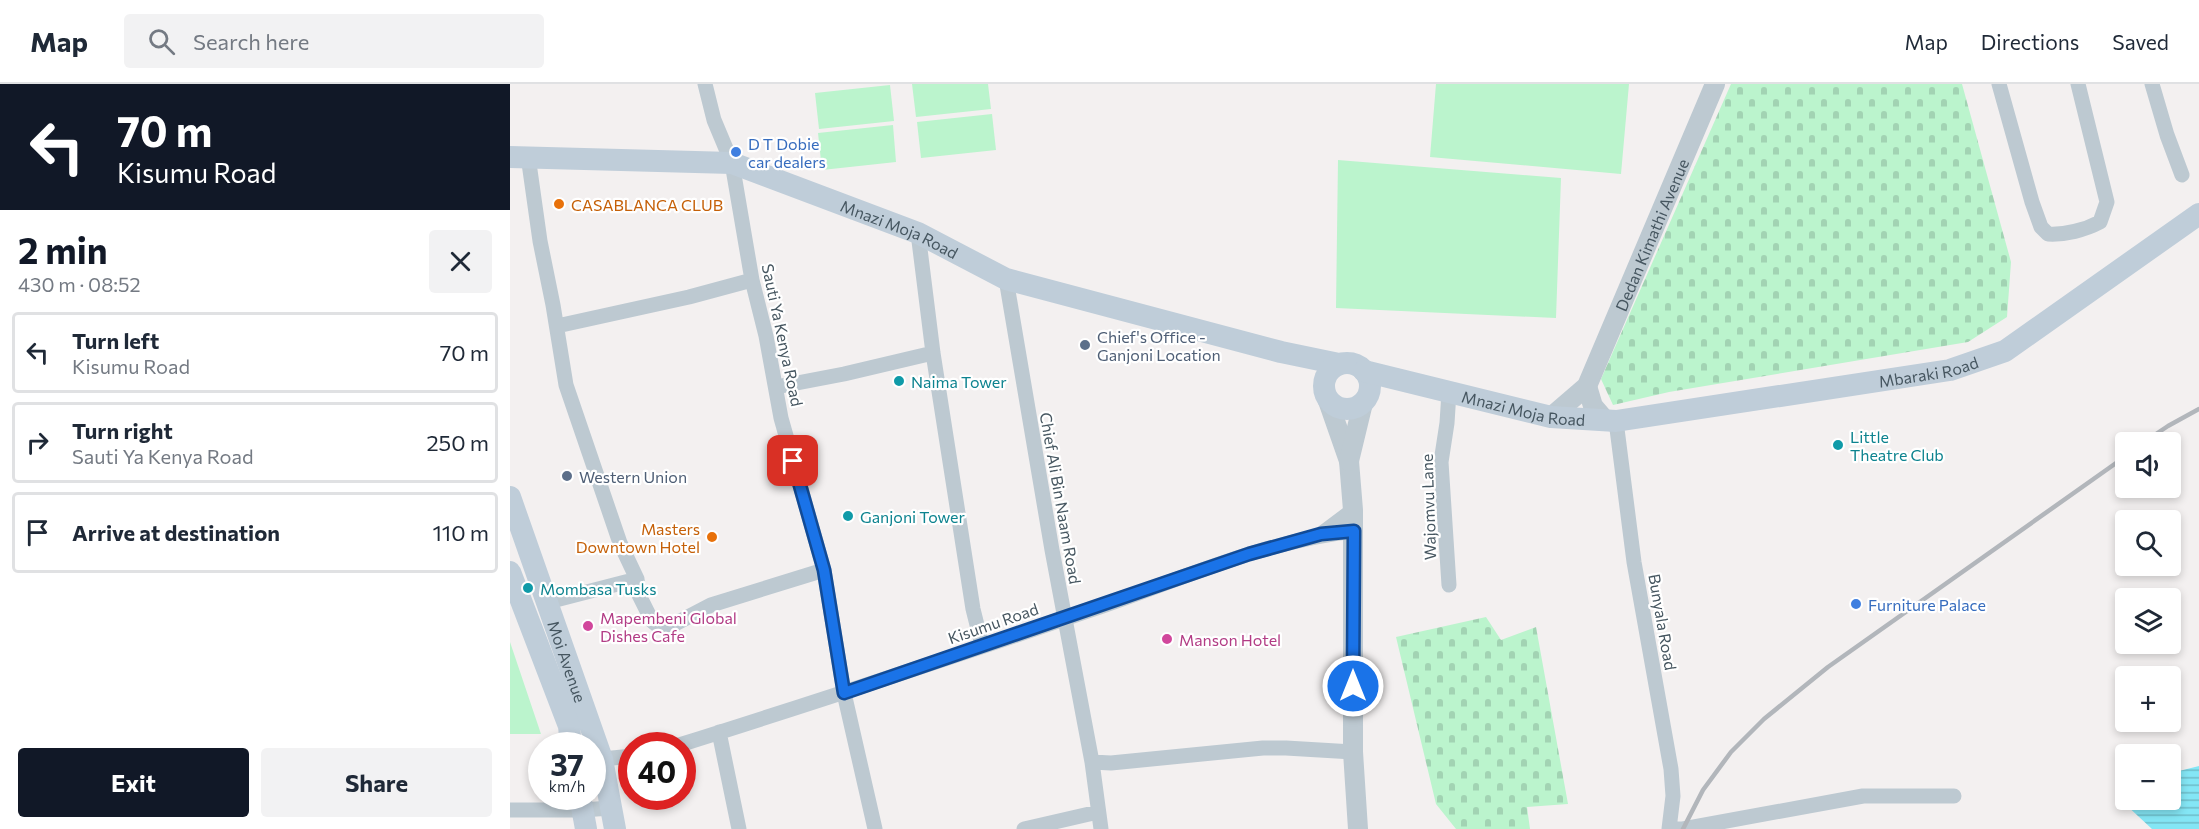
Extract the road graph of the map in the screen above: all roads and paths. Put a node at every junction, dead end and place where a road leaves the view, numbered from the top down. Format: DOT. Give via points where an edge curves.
graph roads {
  1 [pos="705,84"];
  2 [pos="1715,84"];
  3 [pos="2000,84"];
  4 [pos="2078,84"];
  5 [pos="2152,84"];
  6 [pos="519,156"];
  7 [pos="732,163"];
  8 [pos="2182,175"];
  9 [pos="2199,214"];
  10 [pos="918,233"];
  11 [pos="1006,279"];
  12 [pos="752,280"];
  13 [pos="557,326"];
  14 [pos="933,352"];
  15 [pos="1281,352"];
  16 [pos="1340,364"];
  17 [pos="1364,371"];
  18 [pos="1587,386"];
  19 [pos="776,387"];
  20 [pos="1440,390"];
  21 [pos="1325,391"];
  22 [pos="1365,400"];
  23 [pos="1551,417"];
  24 [pos="1610,421"];
  25 [pos="1349,461"];
  26 [pos="510,497"];
  27 [pos="1353,510"];
  28 [pos="1354,531"];
  29 [pos="1321,534"];
  30 [pos="824,570"];
  31 [pos="510,572"];
  32 [pos="637,579"];
  33 [pos="1449,585"];
  34 [pos="548,602"];
  35 [pos="1065,618"];
  36 [pos="982,645"];
  37 [pos="844,693"];
  38 [pos="569,732"];
  39 [pos="589,732"];
  40 [pos="719,732"];
  41 [pos="696,739"];
  42 [pos="1353,752"];
  43 [pos="1092,762"];
  44 [pos="606,792"];
  45 [pos="1954,796"];
  46 [pos="510,810"];
  47 [pos="583,812"];
  48 [pos="1098,812"];
  49 [pos="613,818"];
  50 [pos="739,829"];
  51 [pos="875,829"];
  52 [pos="1024,829"];
  53 [pos="1101,829"];
  54 [pos="1358,829"];
  55 [pos="1669,829"];
  1 -- 7 [label="street, Sauti Ya Kenya Road" via="714,120"];
  2 -- 18 [label="street, Dedan Kimathi Avenue"];
  3 -- 4 [label="street" via="2032,202 2042,226 2048,234 2056,235 2100,222 2107,202"];
  5 -- 8 [label="street"];
  6 -- 7 [label="main road, Mnazi Moja Road"];
  6 -- 13 [label="street"];
  7 -- 10 [label="main road, Mnazi Moja Road"];
  7 -- 12 [label="street, Sauti Ya Kenya Road"];
  9 -- 24 [label="main road, Mbaraki Road" via="2028,336 1990,357 1950,370"];
  10 -- 11 [label="main road, Mnazi Moja Road"];
  10 -- 14 [label="street"];
  11 -- 15 [label="main road, Mnazi Moja Road"];
  11 -- 35 [label="street, Chief Ali Bin Naam Road"];
  12 -- 13 [label="street"];
  12 -- 19 [label="street, Sauti Ya Kenya Road"];
  13 -- 32 [label="street" via="566,385 620,543"];
  14 -- 19 [label="street"];
  14 -- 36 [label="street"];
  15 -- 16 [label="main road, Mnazi Moja Road"];
  15 -- 21 [label="main road"];
  16 -- 17 [label="main road" via="1357,365"];
  16 -- 21 [label="main road" via="1326,376"];
  17 -- 20 [label="main road, Mnazi Moja Road"];
  17 -- 22 [label="main road" via="1370,388"];
  18 -- 23 [label="street, Dedan Kimathi Avenue"];
  18 -- 24 [label="street" via="1593,406"];
  19 -- 30 [label="street, Sauti Ya Kenya Road" via="781,418"];
  20 -- 22 [label="main road"];
  20 -- 23 [label="main road, Mnazi Moja Road"];
  20 -- 33 [label="street, Wajomvu Lane" via="1447,423 1441,462"];
  21 -- 22 [label="main road" via="1343,409 1357,407"];
  21 -- 25 [label="street"];
  22 -- 25 [label="street"];
  23 -- 24 [label="main road, Mnazi Moja Road"];
  24 -- 55 [label="street, Bunyala Road" via="1671,769"];
  25 -- 27 [label="street"];
  26 -- 34 [label="main road, Moi Avenue"];
  27 -- 28 [label="street"];
  27 -- 29 [label="street, Kisumu Road"];
  28 -- 29 [label="street, Kisumu Road"];
  28 -- 42 [label="street"];
  29 -- 35 [label="street, Kisumu Road" via="1249,554"];
  30 -- 32 [label="street" via="711,605 664,628 652,621 639,595"];
  30 -- 37 [label="street, Sauti Ya Kenya Road"];
  31 -- 38 [label="main road, Moi Avenue"];
  32 -- 34 [label="street"];
  34 -- 39 [label="main road, Moi Avenue"];
  35 -- 36 [label="street, Kisumu Road"];
  35 -- 43 [label="street, Chief Ali Bin Naam Road"];
  36 -- 37 [label="street, Kisumu Road"];
  37 -- 40 [label="street, Kisumu Road"];
  37 -- 51 [label="street, Sauti Ya Kenya Road"];
  40 -- 41 [label="street, Kisumu Road"];
  40 -- 50 [label="street"];
  42 -- 43 [label="street" via="1286,747"];
  42 -- 54 [label="street"];
  43 -- 48 [label="street, Chief Ali Bin Naam Road"];
  44 -- 49 [label="main road, Moi Avenue"];
  45 -- 55 [label="street" via="1863,796"];
  46 -- 47 [label="street"];
  47 -- 49 [label="street"];
  48 -- 52 [label="street"];
  48 -- 53 [label="street, Chief Ali Bin Naam Road"];
}
